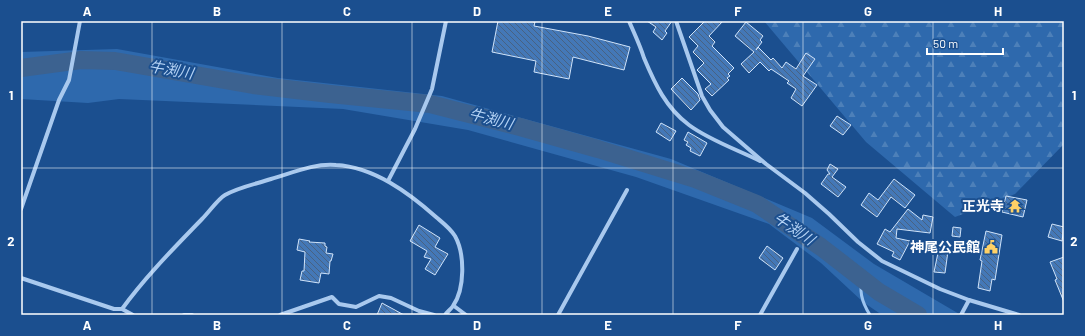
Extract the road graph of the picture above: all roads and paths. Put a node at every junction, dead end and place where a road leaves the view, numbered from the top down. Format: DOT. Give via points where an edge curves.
graph roads {
  1 [pos="80,21"];
  2 [pos="446,21"];
  3 [pos="629,21"];
  4 [pos="676,21"];
  5 [pos="766,164"];
  6 [pos="388,181"];
  7 [pos="627,190"];
  8 [pos="21,209"];
  9 [pos="797,249"];
  10 [pos="21,278"];
  11 [pos="969,300"];
  12 [pos="454,306"];
  13 [pos="122,310"];
  14 [pos="133,315"];
  15 [pos="184,315"];
  16 [pos="192,315"];
  17 [pos="280,315"];
  18 [pos="434,315"];
  19 [pos="445,315"];
  20 [pos="466,315"];
  21 [pos="558,315"];
  22 [pos="760,315"];
  23 [pos="961,315"];
  24 [pos="1019,315"];
  1 -- 8 [label="street" via="69,80 59,100"];
  2 -- 6 [label="street" via="430,94"];
  3 -- 5 [label="street" via="651,75 662,96 679,117 708,136"];
  4 -- 5 [label="street" via="702,96 710,110 723,127"];
  5 -- 11 [label="street" via="805,193 882,261"];
  6 -- 12 [label="street" via="422,204 450,229 456,238 463,268"];
  6 -- 13 [label="street" via="361,170 335,165 315,166 225,195"];
  7 -- 21 [label="street"];
  9 -- 22 [label="street"];
  10 -- 13 [label="street"];
  11 -- 23 [label="street"];
  11 -- 24 [label="street"];
  12 -- 19 [label="street"];
  12 -- 20 [label="street"];
  13 -- 14 [label="street"];
  15 -- 16 [label="street"];
  17 -- 18 [label="street" via="332,297 339,304 356,307 379,296 391,298"];
}
